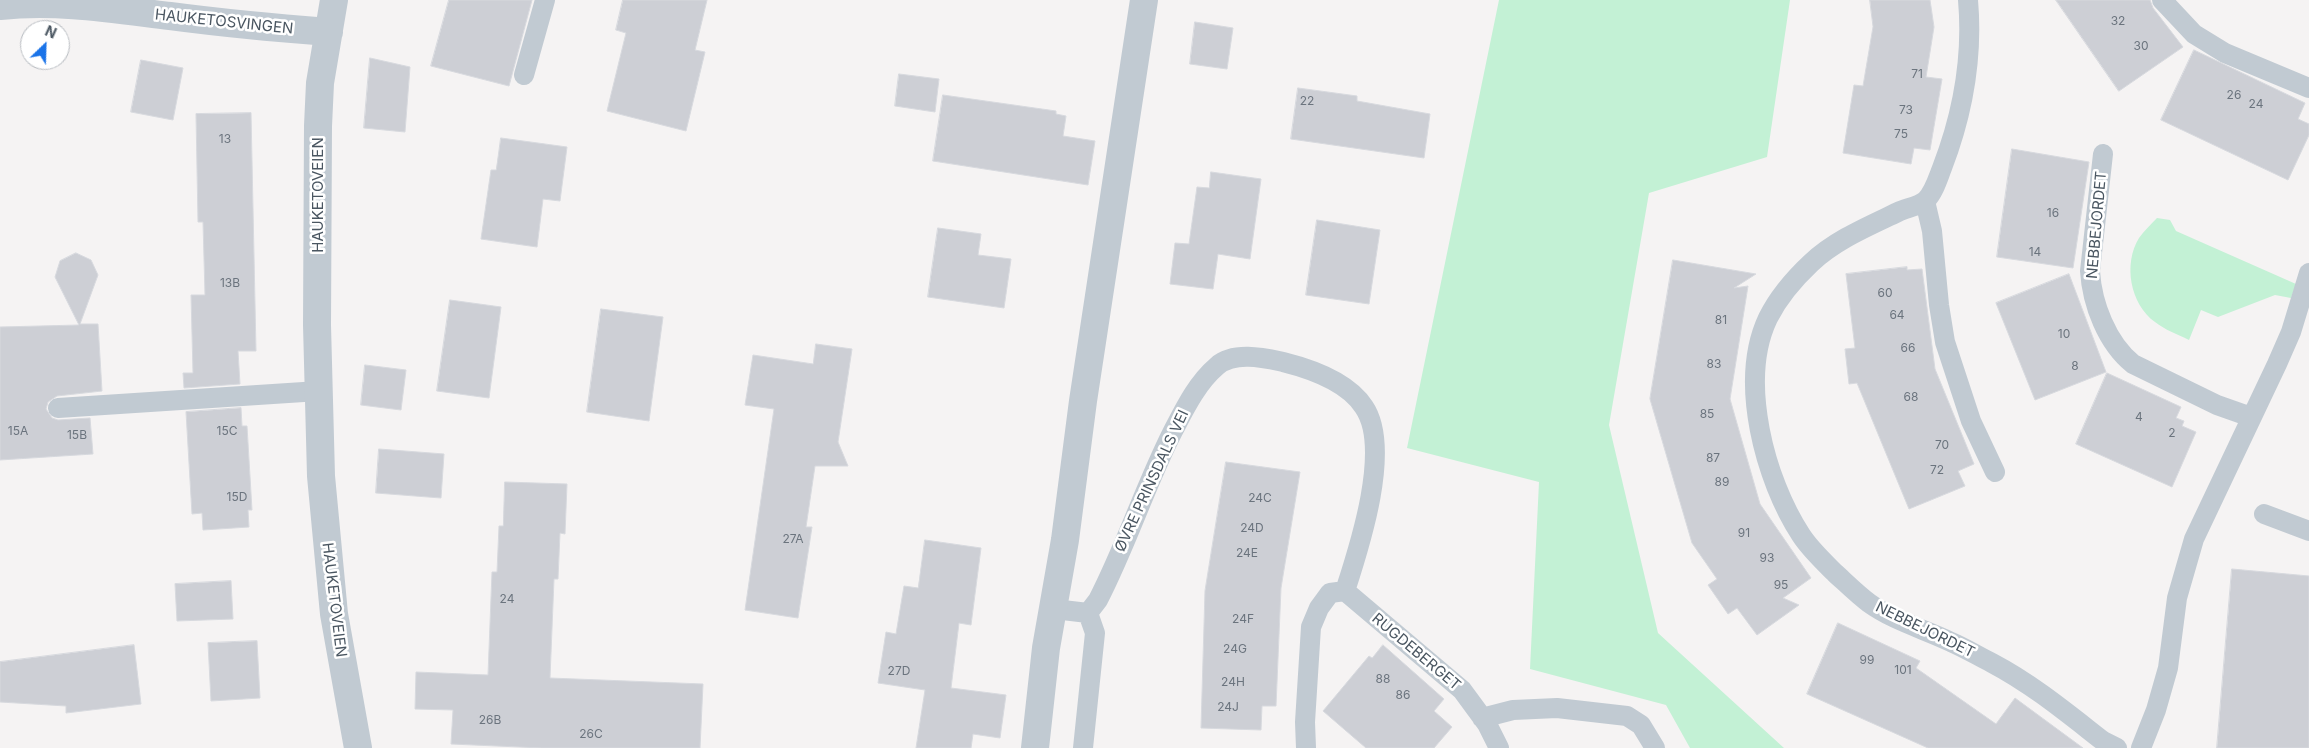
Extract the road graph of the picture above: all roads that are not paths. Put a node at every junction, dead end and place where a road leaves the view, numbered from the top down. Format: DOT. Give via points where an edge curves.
graph roads {
  1 [pos="334,0"];
  2 [pos="545,0"];
  3 [pos="1144,0"];
  4 [pos="1968,0"];
  5 [pos="2162,0"];
  6 [pos="0,6"];
  7 [pos="329,32"];
  8 [pos="524,75"];
  9 [pos="2309,88"];
  10 [pos="2104,154"];
  11 [pos="1925,201"];
  12 [pos="2309,273"];
  13 [pos="319,392"];
  14 [pos="58,408"];
  15 [pos="2251,417"];
  16 [pos="1995,472"];
  17 [pos="2264,514"];
  18 [pos="2309,531"];
  19 [pos="1345,591"];
  20 [pos="1054,609"];
  21 [pos="1088,613"];
  22 [pos="1482,718"];
  23 [pos="358,748"];
  24 [pos="1035,748"];
  25 [pos="1083,748"];
  26 [pos="1306,748"];
  27 [pos="1499,748"];
  28 [pos="1655,748"];
  29 [pos="2117,748"];
  30 [pos="2141,748"];
  1 -- 7 [label="street, HAUKETOVEIEN"];
  2 -- 8 [label="lane"];
  3 -- 20 [label="street"];
  4 -- 11 [label="lane" via="1964,86 1948,153 1938,180"];
  5 -- 9 [label="lane" via="2194,34 2225,53"];
  6 -- 7 [label="street, HAUKETOSVINGEN" via="55,1 230,24"];
  7 -- 13 [label="street, HAUKETOVEIEN" via="320,83 318,126"];
  10 -- 15 [label="lane, NEBBEJORDET" via="2090,271 2098,309 2112,339 2133,364 2217,405"];
  11 -- 16 [label="lane" via="1932,231 1945,342 1971,421"];
  11 -- 29 [label="lane, NEBBEJORDET" via="1860,231 1812,262 1775,305 1766,320 1761,339 1755,386 1766,456 1782,500 1802,537 1833,571 1870,603 2019,678"];
  12 -- 15 [label="lane" via="2290,332"];
  13 -- 14 [label="lane"];
  13 -- 23 [label="street, HAUKETOVEIEN" via="321,476 334,614"];
  15 -- 30 [label="lane" via="2194,539 2177,598 2168,668"];
  17 -- 18 [label="lane"];
  19 -- 21 [label="lane, ØVRE PRINSDALS VEI" via="1364,529 1373,477 1373,433 1365,408 1345,389 1319,374 1261,358 1237,358 1219,364 1204,379 1186,407 1144,493 1105,586"];
  19 -- 22 [label="lane, RUGDEBERGET" via="1462,690"];
  19 -- 26 [label="lane" via="1330,593 1311,627"];
  20 -- 21 [label="lane"];
  20 -- 24 [label="street" via="1046,648"];
  21 -- 25 [label="lane" via="1095,633"];
  22 -- 27 [label="lane, RUGDEBERGET"];
  22 -- 28 [label="lane" via="1512,710 1557,708 1626,716 1641,725"];
}
